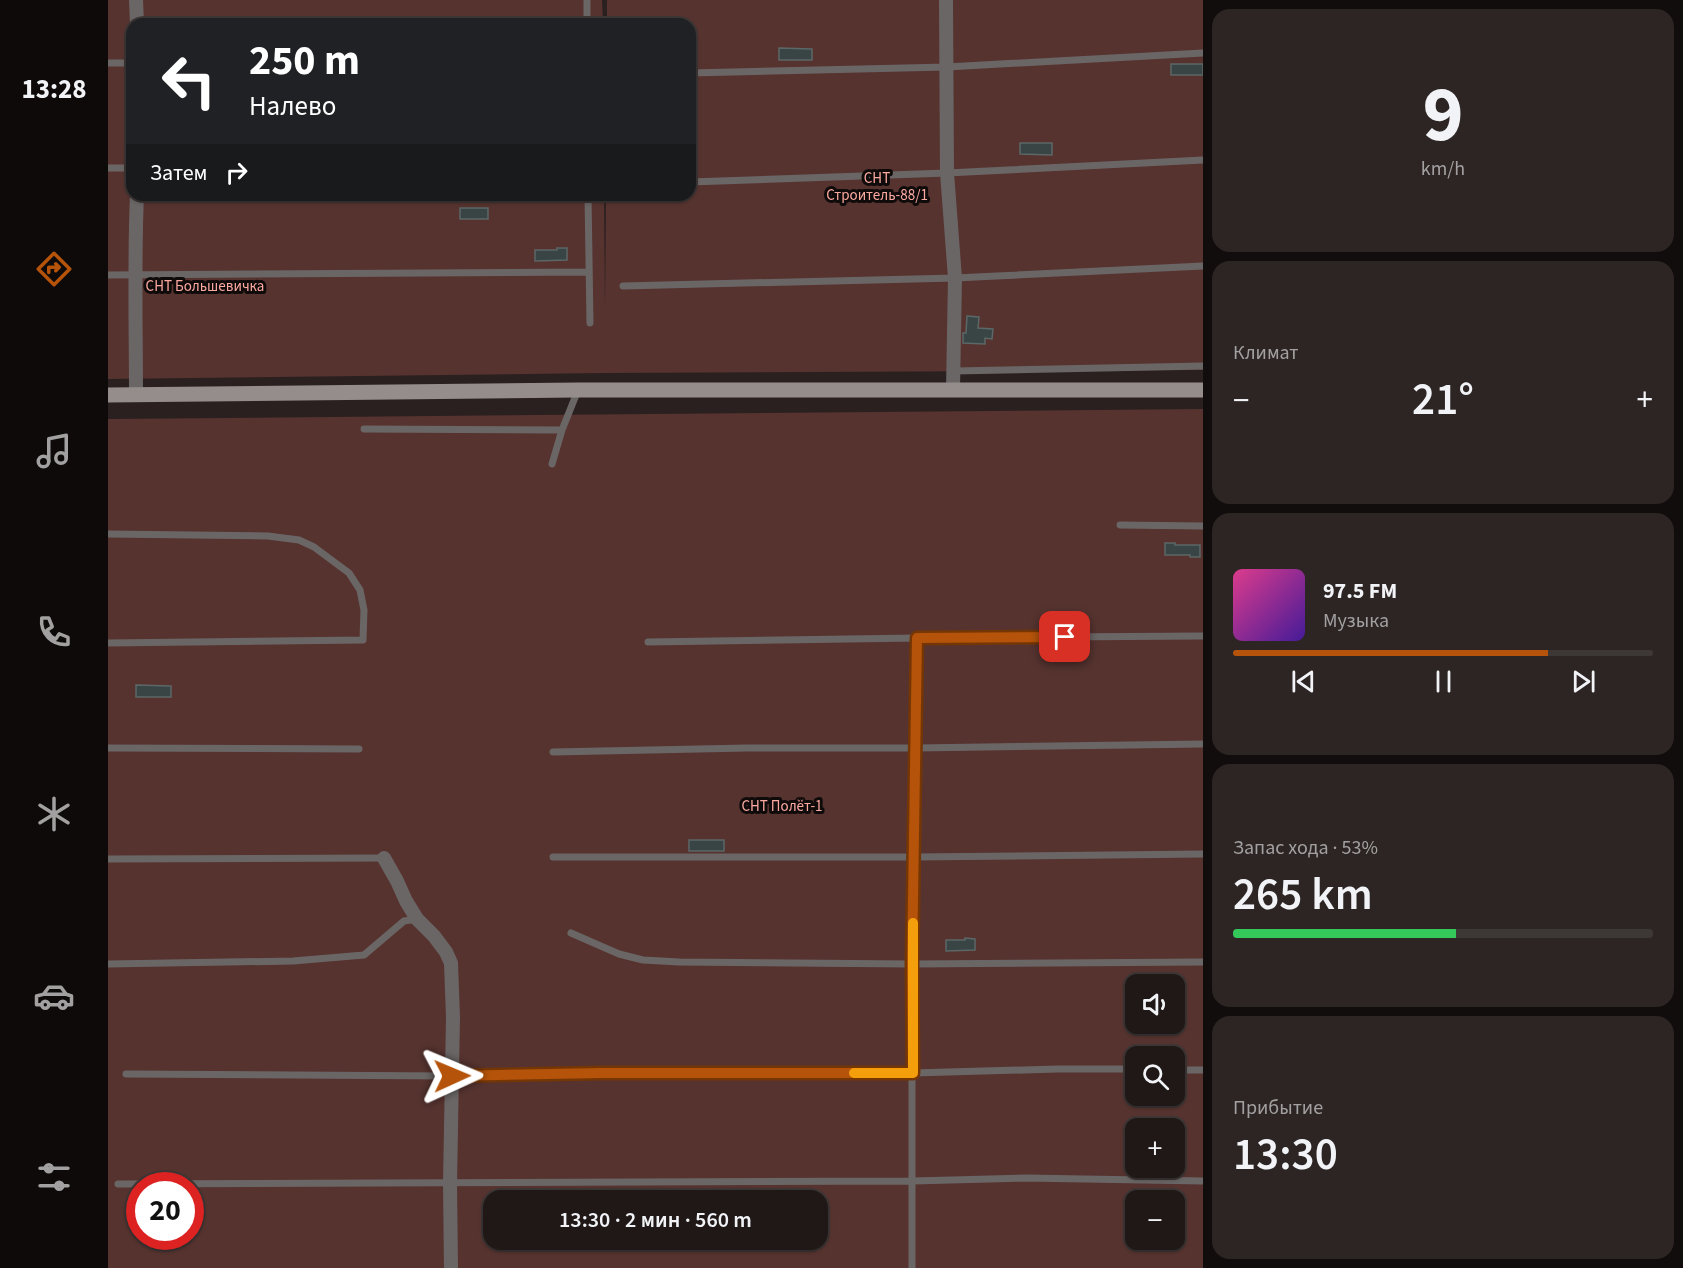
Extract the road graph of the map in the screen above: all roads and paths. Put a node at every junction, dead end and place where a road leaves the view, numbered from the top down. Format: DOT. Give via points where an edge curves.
graph roads {
  1 [pos="136,0"];
  2 [pos="586,0"];
  3 [pos="946,0"];
  4 [pos="137,18"];
  5 [pos="587,18"];
  6 [pos="1203,53"];
  7 [pos="108,63"];
  8 [pos="126,63"];
  9 [pos="947,67"];
  10 [pos="696,73"];
  11 [pos="1203,160"];
  12 [pos="108,168"];
  13 [pos="126,168"];
  14 [pos="947,173"];
  15 [pos="696,182"];
  16 [pos="137,201"];
  17 [pos="588,201"];
  18 [pos="1203,266"];
  19 [pos="589,272"];
  20 [pos="108,275"];
  21 [pos="136,275"];
  22 [pos="955,278"];
  23 [pos="623,286"];
  24 [pos="590,322"];
  25 [pos="1203,366"];
  26 [pos="954,371"];
  27 [pos="953,389"];
  28 [pos="578,390"];
  29 [pos="1203,390"];
  30 [pos="108,395"];
  31 [pos="136,395"];
  32 [pos="364,429"];
  33 [pos="562,430"];
  34 [pos="552,464"];
  35 [pos="1120,525"];
  36 [pos="1203,526"];
  37 [pos="108,534"];
  38 [pos="1203,636"];
  39 [pos="917,638"];
  40 [pos="648,642"];
  41 [pos="108,643"];
  42 [pos="1203,744"];
  43 [pos="108,748"];
  44 [pos="915,748"];
  45 [pos="359,749"];
  46 [pos="553,752"];
  47 [pos="1203,854"];
  48 [pos="553,857"];
  49 [pos="914,857"];
  50 [pos="384,858"];
  51 [pos="108,859"];
  52 [pos="417,919"];
  53 [pos="571,933"];
  54 [pos="1203,962"];
  55 [pos="108,964"];
  56 [pos="912,964"];
  57 [pos="1125,1070"];
  58 [pos="1185,1070"];
  59 [pos="1203,1070"];
  60 [pos="913,1073"];
  61 [pos="126,1074"];
  62 [pos="452,1076"];
  63 [pos="913,1181"];
  64 [pos="1203,1181"];
  65 [pos="118,1184"];
  66 [pos="450,1184"];
  67 [pos="451,1268"];
  68 [pos="912,1268"];
  1 -- 4 [label="street"];
  2 -- 5 [label="lane"];
  3 -- 9 [label="street"];
  6 -- 9 [label="lane"];
  7 -- 8 [label="lane"];
  9 -- 10 [label="lane"];
  9 -- 14 [label="street"];
  11 -- 14 [label="lane"];
  12 -- 13 [label="lane"];
  14 -- 15 [label="lane"];
  14 -- 22 [label="street"];
  16 -- 21 [label="street"];
  17 -- 19 [label="lane"];
  18 -- 22 [label="lane"];
  19 -- 21 [label="lane"];
  19 -- 24 [label="lane"];
  20 -- 21 [label="lane"];
  21 -- 31 [label="street"];
  22 -- 23 [label="lane"];
  22 -- 26 [label="street"];
  25 -- 26 [label="lane"];
  26 -- 27 [label="street"];
  27 -- 28 [label="street"];
  27 -- 29 [label="street"];
  28 -- 31 [label="street"];
  28 -- 33 [label="lane"];
  30 -- 31 [label="street"];
  32 -- 33 [label="lane"];
  33 -- 34 [label="lane"];
  35 -- 36 [label="lane"];
  37 -- 41 [label="lane" via="268,536 299,540 350,573 360,590 364,610 363,640"];
  38 -- 39 [label="lane"];
  39 -- 40 [label="lane"];
  39 -- 44 [label="lane"];
  42 -- 44 [label="lane"];
  43 -- 45 [label="lane"];
  44 -- 46 [label="lane"];
  44 -- 49 [label="lane"];
  47 -- 49 [label="lane"];
  48 -- 49 [label="lane"];
  49 -- 56 [label="lane"];
  50 -- 51 [label="lane"];
  50 -- 52 [label="street"];
  52 -- 55 [label="lane" via="404,921 364,955 294,961"];
  52 -- 62 [label="street" via="434,936 451,963"];
  53 -- 56 [label="lane" via="643,960"];
  54 -- 56 [label="lane"];
  56 -- 60 [label="lane"];
  57 -- 60 [label="lane"];
  58 -- 59 [label="lane"];
  60 -- 62 [label="lane"];
  60 -- 63 [label="lane"];
  61 -- 62 [label="lane"];
  62 -- 66 [label="street"];
  63 -- 64 [label="lane"];
  63 -- 66 [label="lane"];
  63 -- 68 [label="lane"];
  65 -- 66 [label="lane"];
  66 -- 67 [label="street"];
}
